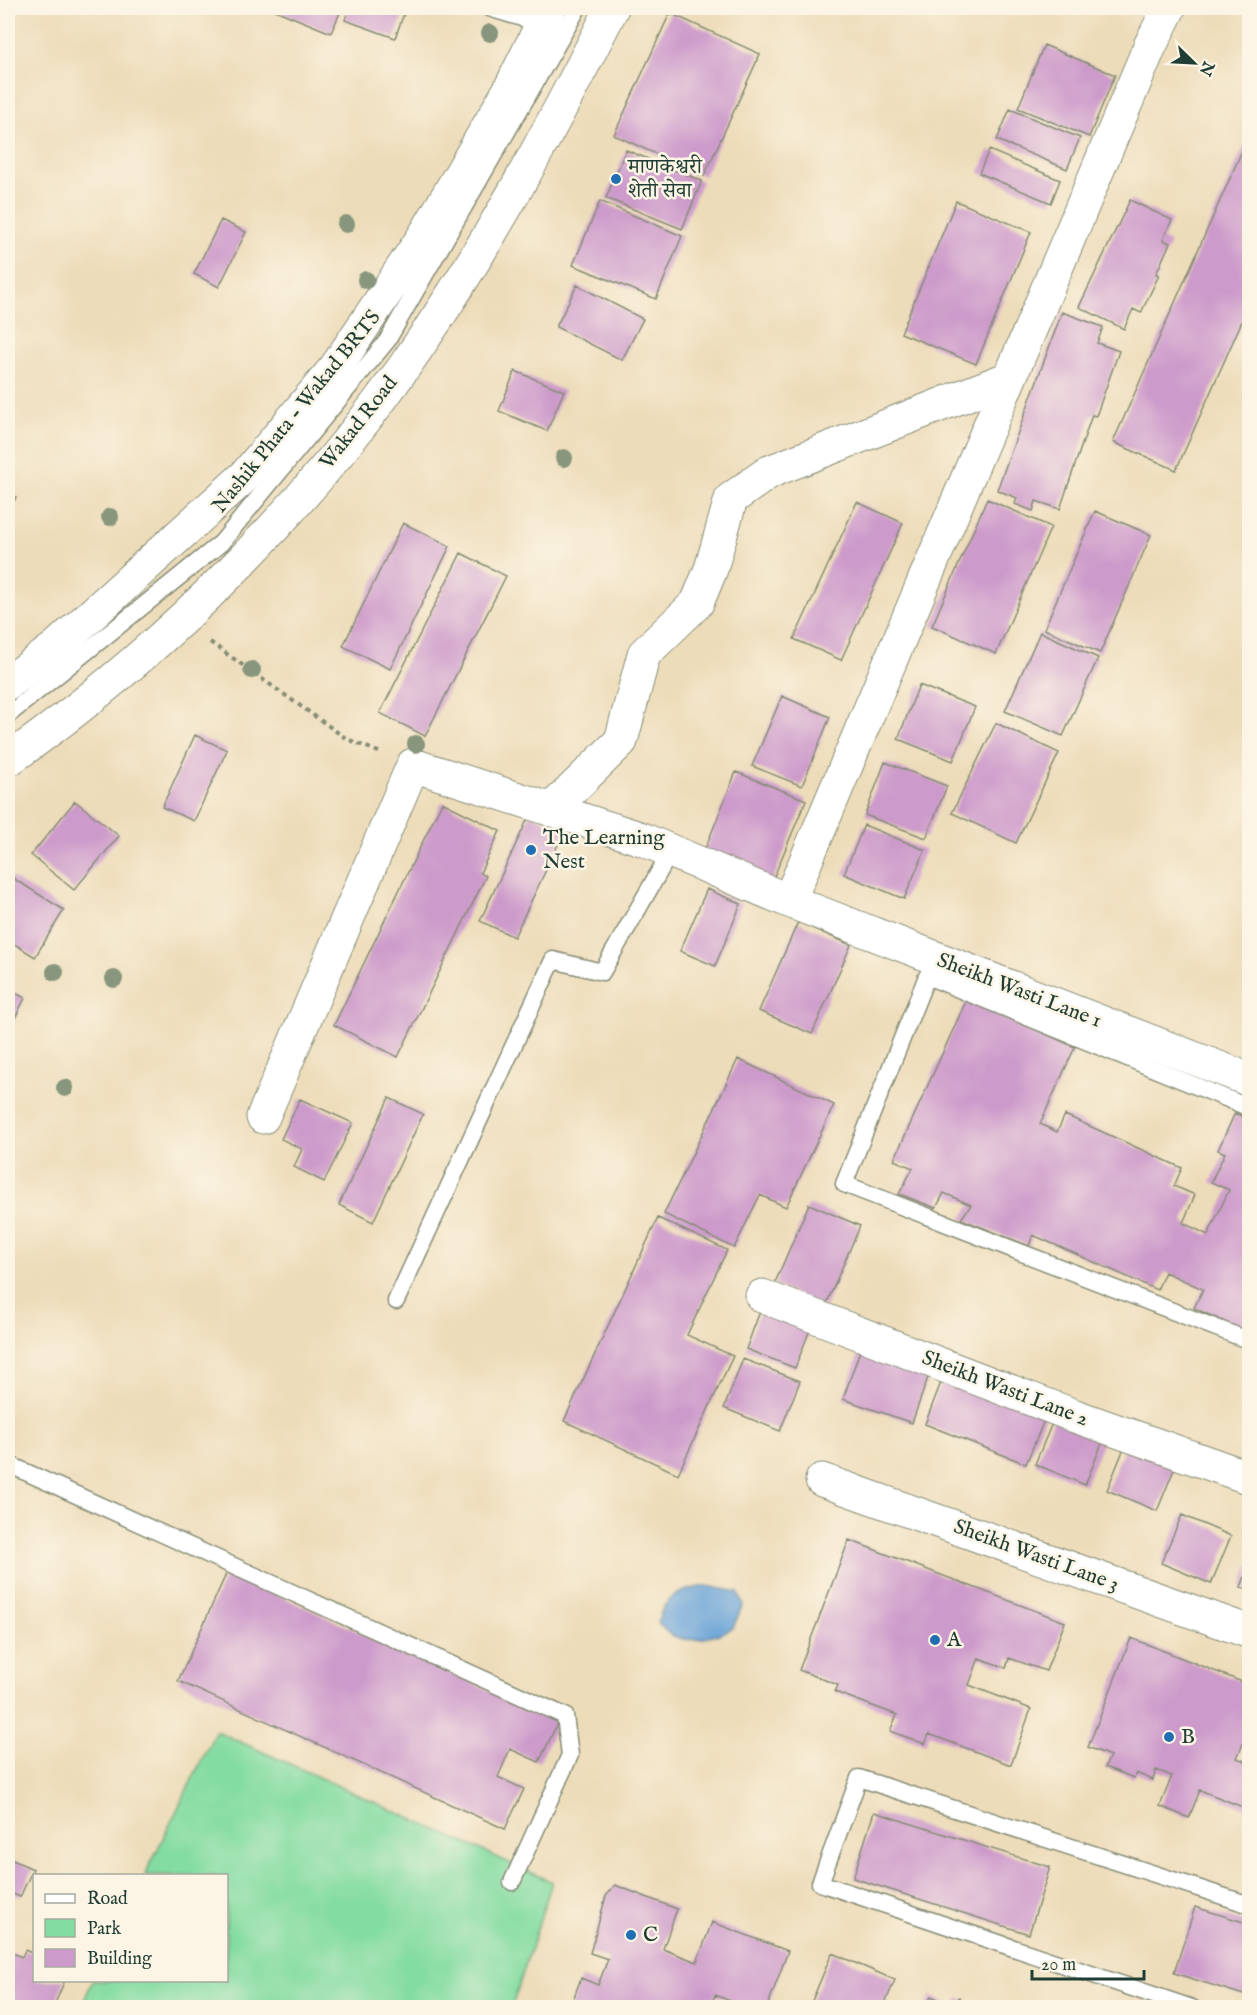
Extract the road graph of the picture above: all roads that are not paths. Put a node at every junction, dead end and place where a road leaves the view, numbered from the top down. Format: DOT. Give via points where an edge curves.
graph roads {
  1 [pos="489,8"];
  2 [pos="578,8"];
  3 [pos="612,8"];
  4 [pos="1168,8"];
  5 [pos="546,16"];
  6 [pos="1009,378"];
  7 [pos="8,682"];
  8 [pos="8,715"];
  9 [pos="8,760"];
  10 [pos="550,810"];
  11 [pos="671,851"];
  12 [pos="789,900"];
  13 [pos="931,967"];
  14 [pos="1250,1080"];
  15 [pos="1250,1108"];
  16 [pos="262,1117"];
  17 [pos="762,1296"];
  18 [pos="396,1301"];
  19 [pos="1250,1341"];
  20 [pos="8,1464"];
  21 [pos="1250,1478"];
  22 [pos="822,1480"];
  23 [pos="1250,1632"];
  24 [pos="513,1882"];
  25 [pos="1250,1905"];
  26 [pos="1192,2007"];
  1 -- 5 [label="lane"];
  2 -- 8 [label="lane, Nashik Phata - Wakad BRTS" via="387,341 221,543"];
  3 -- 9 [label="street, Wakad Road" via="558,115 473,263 380,400 288,512 178,620 73,714"];
  4 -- 6 [label="street"];
  5 -- 7 [label="street" via="510,89 426,233 336,367 245,476 56,647"];
  6 -- 10 [label="street" via="769,472 732,499 697,603 644,654 621,741"];
  6 -- 12 [label="street"];
  10 -- 11 [label="street, Sheikh Wasti Lane 1"];
  10 -- 16 [label="street, Sheikh Wasti Lane 1" via="413,765"];
  11 -- 12 [label="street, Sheikh Wasti Lane 1"];
  11 -- 18 [label="lane" via="602,972 553,960"];
  12 -- 13 [label="street, Sheikh Wasti Lane 1"];
  13 -- 14 [label="street, Sheikh Wasti Lane 1"];
  13 -- 15 [label="lane"];
  13 -- 19 [label="lane" via="844,1184"];
  17 -- 21 [label="street, Sheikh Wasti Lane 2" via="1075,1416"];
  20 -- 24 [label="lane" via="565,1716 570,1755"];
  22 -- 23 [label="street, Sheikh Wasti Lane 3"];
  25 -- 26 [label="lane" via="859,1778 820,1883"];
}
